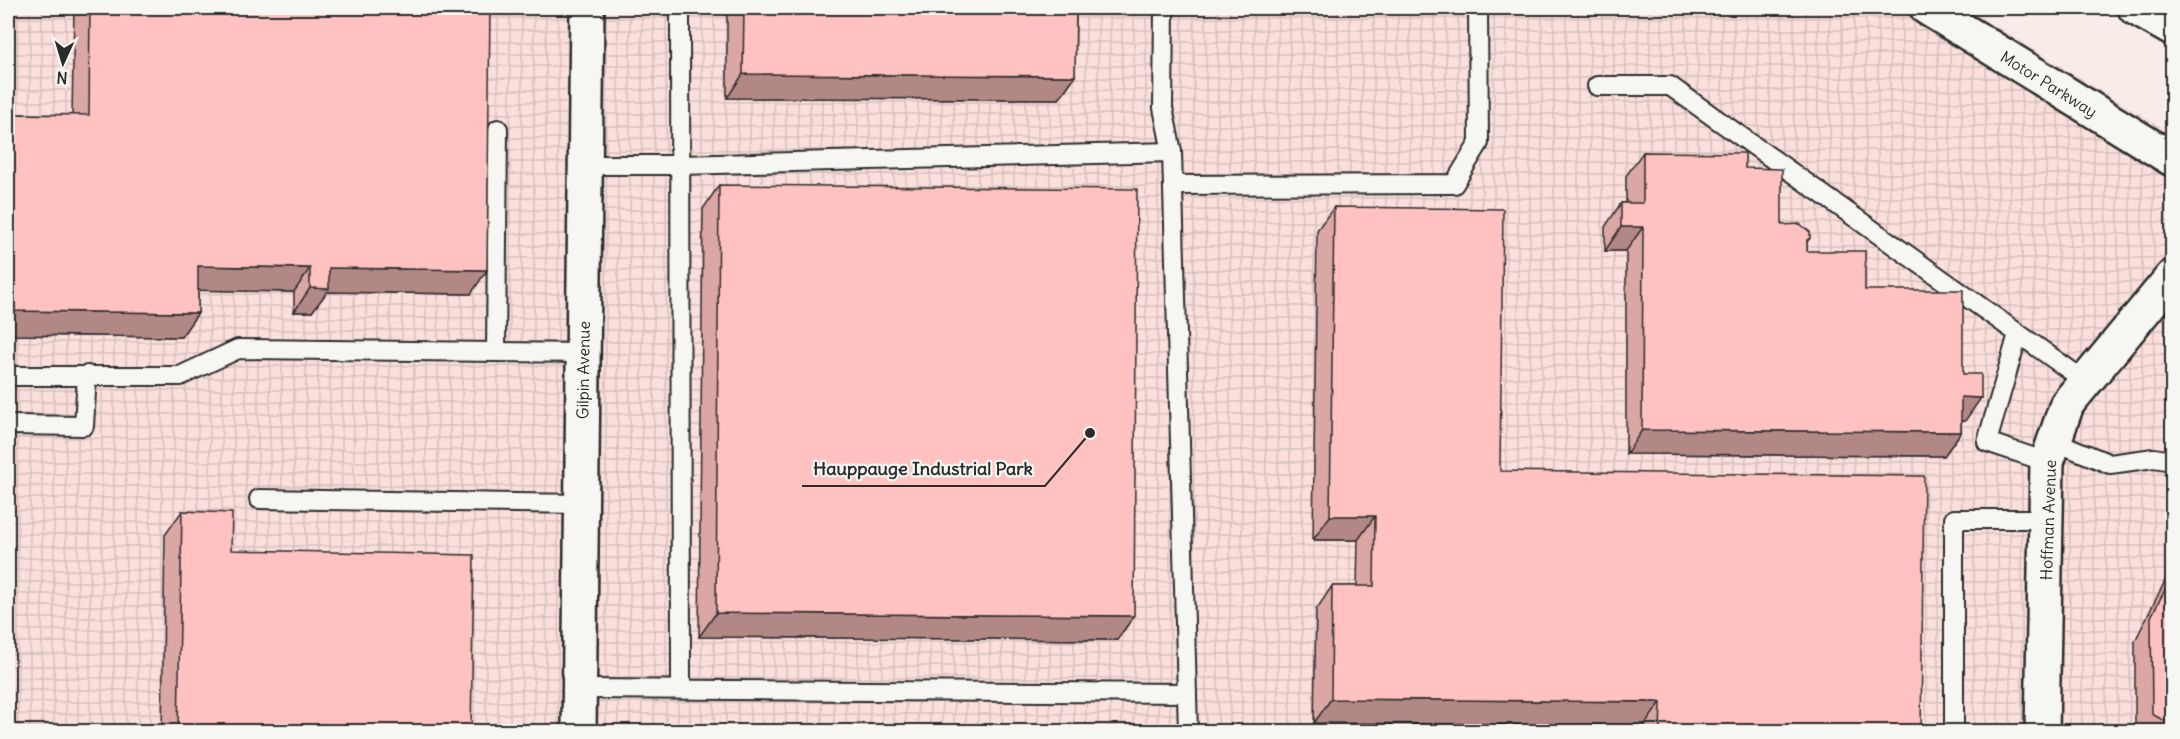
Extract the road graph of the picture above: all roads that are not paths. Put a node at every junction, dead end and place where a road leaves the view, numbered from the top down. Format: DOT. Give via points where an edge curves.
graph roads {
  1 [pos="587,8"];
  2 [pos="680,8"];
  3 [pos="1164,8"];
  4 [pos="1478,8"];
  5 [pos="1927,8"];
  6 [pos="2135,8"];
  7 [pos="2172,29"];
  8 [pos="1596,86"];
  9 [pos="498,129"];
  10 [pos="1172,152"];
  11 [pos="2172,159"];
  12 [pos="585,165"];
  13 [pos="681,165"];
  14 [pos="1173,185"];
  15 [pos="2172,278"];
  16 [pos="2018,334"];
  17 [pos="496,352"];
  18 [pos="584,353"];
  19 [pos="87,375"];
  20 [pos="8,376"];
  21 [pos="2085,381"];
  22 [pos="8,425"];
  23 [pos="2050,452"];
  24 [pos="2172,461"];
  25 [pos="259,499"];
  26 [pos="582,504"];
  27 [pos="2046,519"];
  28 [pos="681,688"];
  29 [pos="580,689"];
  30 [pos="1187,693"];
  31 [pos="579,732"];
  32 [pos="1188,732"];
  33 [pos="1954,732"];
  34 [pos="2042,732"];
  1 -- 12 [label="street, Gilpin Avenue"];
  2 -- 13 [label="lane"];
  3 -- 10 [label="lane" via="1163,108"];
  4 -- 14 [label="lane" via="1479,142 1454,184"];
  5 -- 11 [label="street, Motor Parkway"];
  6 -- 7 [label="street"];
  8 -- 16 [label="lane" via="1670,86"];
  9 -- 17 [label="lane"];
  10 -- 13 [label="lane"];
  10 -- 14 [label="lane"];
  12 -- 13 [label="lane"];
  12 -- 18 [label="street, Gilpin Avenue"];
  13 -- 28 [label="lane"];
  14 -- 30 [label="lane"];
  15 -- 21 [label="street, Hoffman Avenue"];
  16 -- 21 [label="lane"];
  16 -- 23 [label="lane" via="1987,442"];
  17 -- 18 [label="lane"];
  17 -- 19 [label="lane" via="238,349 180,376"];
  18 -- 26 [label="street, Gilpin Avenue"];
  19 -- 20 [label="lane"];
  19 -- 22 [label="lane" via="84,426"];
  21 -- 23 [label="street, Hoffman Avenue" via="2067,404"];
  23 -- 24 [label="lane" via="2110,464 2154,458"];
  23 -- 27 [label="street, Hoffman Avenue"];
  25 -- 26 [label="lane"];
  26 -- 29 [label="street, Gilpin Avenue"];
  27 -- 33 [label="lane" via="1954,519"];
  27 -- 34 [label="street, Hoffman Avenue"];
  28 -- 29 [label="lane"];
  28 -- 30 [label="lane"];
  29 -- 31 [label="street, Gilpin Avenue"];
  30 -- 32 [label="lane"];
}
